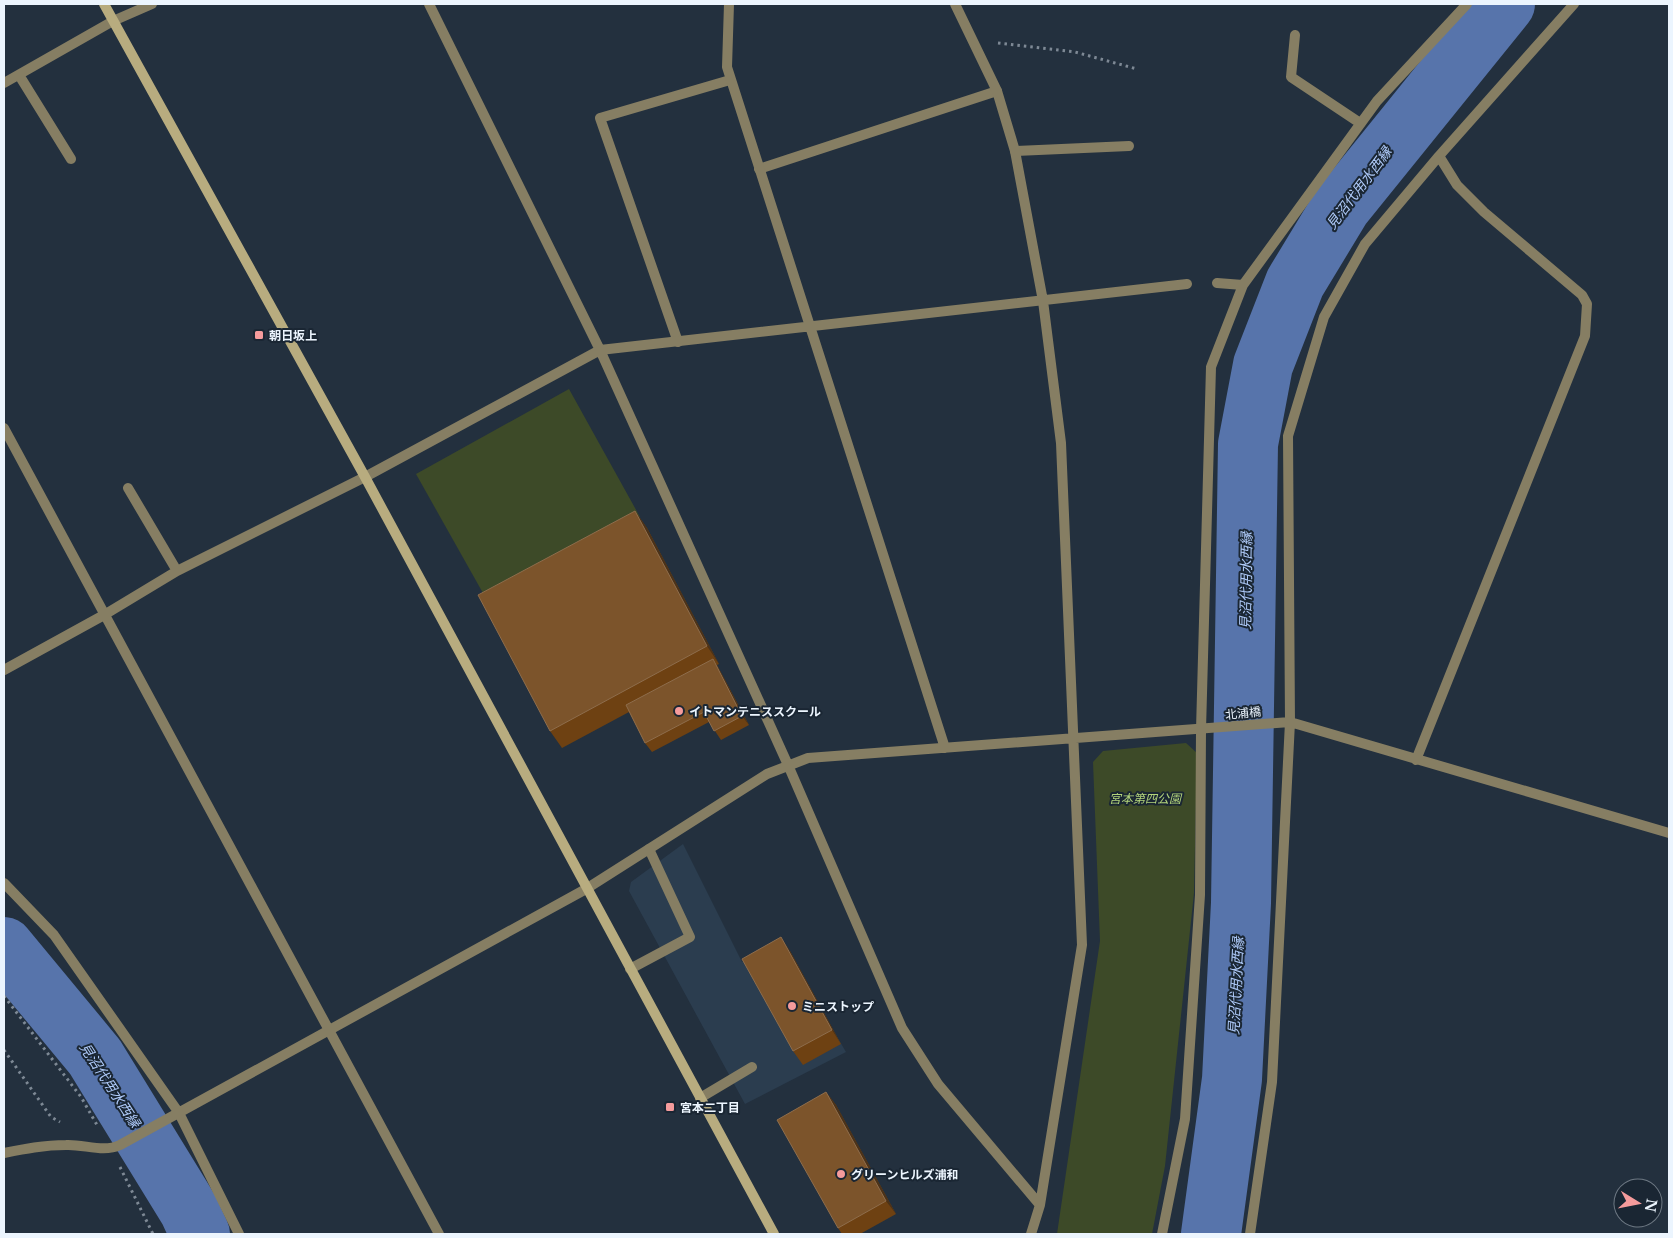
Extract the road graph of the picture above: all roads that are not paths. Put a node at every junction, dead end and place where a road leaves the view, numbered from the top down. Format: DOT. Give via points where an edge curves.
graph roads {
  1 [pos="104,4"];
  2 [pos="152,4"];
  3 [pos="429,4"];
  4 [pos="729,4"];
  5 [pos="955,4"];
  6 [pos="1467,4"];
  7 [pos="1574,4"];
  8 [pos="113,21"];
  9 [pos="1295,34"];
  10 [pos="19,75"];
  11 [pos="730,80"];
  12 [pos="4,82"];
  13 [pos="997,91"];
  14 [pos="1360,123"];
  15 [pos="1129,146"];
  16 [pos="1015,151"];
  17 [pos="1439,156"];
  18 [pos="71,159"];
  19 [pos="759,169"];
  20 [pos="1217,283"];
  21 [pos="1186,284"];
  22 [pos="1243,285"];
  23 [pos="1043,301"];
  24 [pos="809,327"];
  25 [pos="678,342"];
  26 [pos="600,350"];
  27 [pos="4,428"];
  28 [pos="365,477"];
  29 [pos="128,488"];
  30 [pos="177,571"];
  31 [pos="104,616"];
  32 [pos="4,670"];
  33 [pos="1290,722"];
  34 [pos="1201,730"];
  35 [pos="1072,738"];
  36 [pos="944,748"];
  37 [pos="1416,760"];
  38 [pos="788,765"];
  39 [pos="1669,833"];
  40 [pos="649,849"];
  41 [pos="4,883"];
  42 [pos="586,890"];
  43 [pos="630,969"];
  44 [pos="330,1029"];
  45 [pos="752,1067"];
  46 [pos="700,1098"];
  47 [pos="179,1113"];
  48 [pos="4,1153"];
  49 [pos="1040,1205"];
  50 [pos="239,1234"];
  51 [pos="439,1234"];
  52 [pos="774,1234"];
  53 [pos="1031,1234"];
  54 [pos="1162,1234"];
  55 [pos="1250,1234"];
  1 -- 8 [label="street"];
  2 -- 8 [label="street"];
  3 -- 26 [label="street"];
  4 -- 11 [label="street" via="726,67"];
  5 -- 13 [label="street"];
  6 -- 14 [label="street"];
  7 -- 17 [label="street"];
  8 -- 10 [label="street"];
  8 -- 28 [label="street"];
  9 -- 14 [label="street" via="1291,77"];
  10 -- 12 [label="street"];
  10 -- 18 [label="street"];
  11 -- 19 [label="street"];
  11 -- 25 [label="street" via="600,118"];
  13 -- 16 [label="street"];
  13 -- 19 [label="street"];
  14 -- 22 [label="street"];
  15 -- 16 [label="street"];
  16 -- 23 [label="street"];
  17 -- 33 [label="street" via="1365,244 1324,316 1288,436"];
  17 -- 37 [label="street" via="1457,185 1484,212 1582,295 1588,304 1585,336"];
  19 -- 24 [label="street"];
  20 -- 22 [label="street"];
  21 -- 23 [label="street"];
  22 -- 34 [label="street" via="1211,367"];
  23 -- 24 [label="street"];
  23 -- 35 [label="street" via="1061,443"];
  24 -- 25 [label="street"];
  24 -- 36 [label="street"];
  25 -- 26 [label="street"];
  26 -- 28 [label="street"];
  26 -- 38 [label="street"];
  27 -- 31 [label="street"];
  28 -- 30 [label="street"];
  28 -- 42 [label="street"];
  29 -- 30 [label="street"];
  30 -- 31 [label="street"];
  31 -- 32 [label="street"];
  31 -- 44 [label="street"];
  33 -- 34 [label="street, 北浦橋"];
  33 -- 37 [label="street, 北浦橋"];
  33 -- 55 [label="street" via="1272,1082"];
  34 -- 35 [label="street, 北浦橋"];
  34 -- 54 [label="street" via="1200,894 1185,1119"];
  35 -- 36 [label="street, 北浦橋"];
  35 -- 49 [label="street" via="1082,945"];
  36 -- 38 [label="street, 北浦橋" via="808,758"];
  37 -- 39 [label="street, 北浦橋"];
  38 -- 40 [label="street, 北浦橋" via="767,774"];
  38 -- 49 [label="street" via="902,1028 938,1084"];
  40 -- 42 [label="street, 北浦橋"];
  40 -- 43 [label="street" via="690,937"];
  41 -- 47 [label="street" via="54,936"];
  42 -- 43 [label="street"];
  42 -- 44 [label="street, 北浦橋"];
  43 -- 46 [label="street"];
  44 -- 47 [label="street, 北浦橋"];
  44 -- 51 [label="street"];
  45 -- 46 [label="street"];
  46 -- 52 [label="street"];
  47 -- 48 [label="street, 北浦橋" via="115,1147 68,1144"];
  47 -- 50 [label="street"];
  49 -- 53 [label="street"];
}
